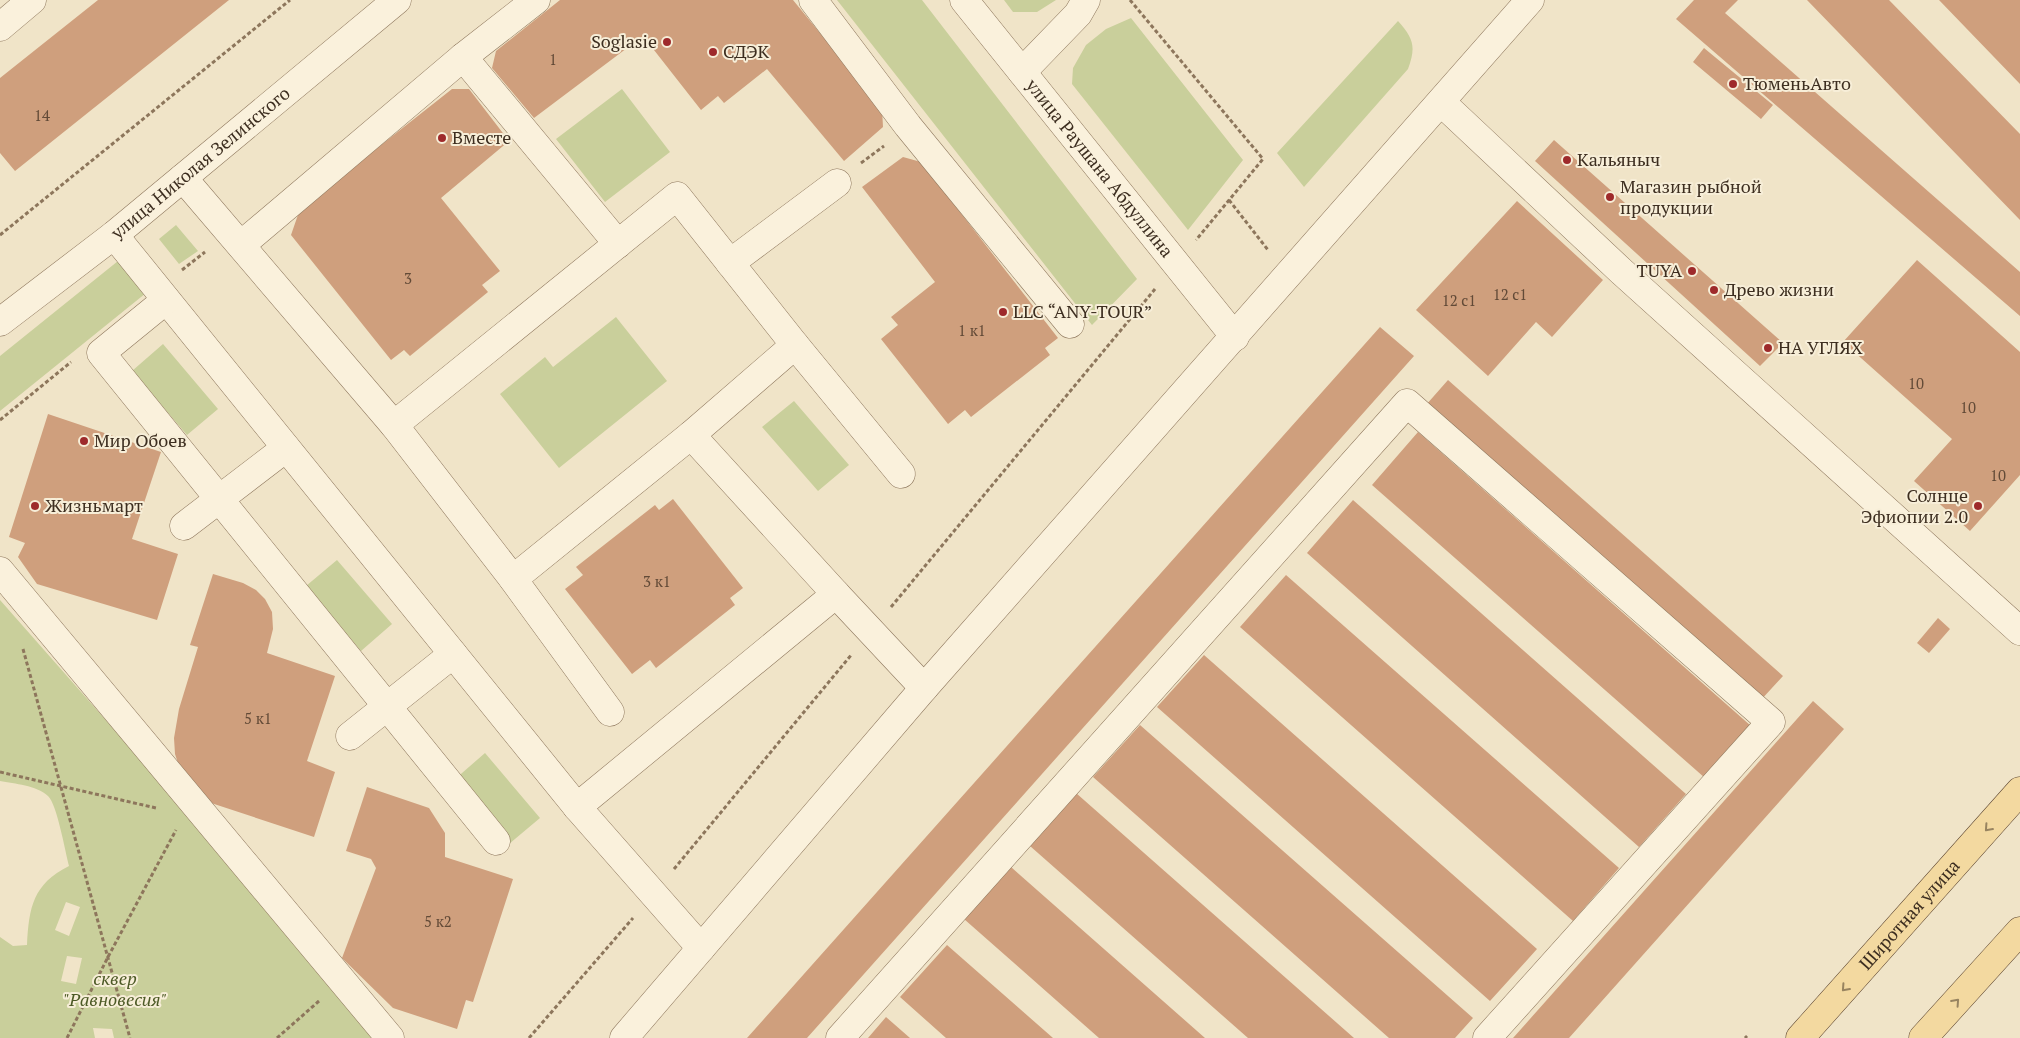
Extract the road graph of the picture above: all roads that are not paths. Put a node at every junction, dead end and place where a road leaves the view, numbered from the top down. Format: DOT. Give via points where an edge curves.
graph roads {
  1 [pos="32,0"];
  2 [pos="397,0"];
  3 [pos="536,0"];
  4 [pos="813,0"];
  5 [pos="964,0"];
  6 [pos="1086,0"];
  7 [pos="1530,0"];
  8 [pos="0,27"];
  9 [pos="463,57"];
  10 [pos="1022,72"];
  11 [pos="1441,102"];
  12 [pos="183,178"];
  13 [pos="836,183"];
  14 [pos="114,235"];
  15 [pos="618,244"];
  16 [pos="240,245"];
  17 [pos="730,263"];
  18 [pos="166,300"];
  19 [pos="2,317"];
  20 [pos="1070,324"];
  21 [pos="1235,337"];
  22 [pos="795,345"];
  23 [pos="394,424"];
  24 [pos="691,435"];
  25 [pos="286,448"];
  26 [pos="901,474"];
  27 [pos="219,499"];
  28 [pos="184,526"];
  29 [pos="0,572"];
  30 [pos="513,579"];
  31 [pos="836,594"];
  32 [pos="2020,631"];
  33 [pos="453,654"];
  34 [pos="924,688"];
  35 [pos="387,707"];
  36 [pos="610,712"];
  37 [pos="350,736"];
  38 [pos="2020,792"];
  39 [pos="578,807"];
  40 [pos="496,841"];
  41 [pos="2020,931"];
  42 [pos="701,948"];
  43 [pos="390,1038"];
  44 [pos="624,1038"];
  45 [pos="840,1038"];
  46 [pos="1487,1038"];
  47 [pos="1800,1038"];
  48 [pos="1923,1038"];
  1 -- 8 [label="street"];
  2 -- 12 [label="street, улица Николая Зелинского"];
  3 -- 9 [label="street"];
  4 -- 20 [label="street" via="908,126"];
  5 -- 10 [label="street, улица Раушана Абдуллина"];
  6 -- 10 [label="street" via="1078,14"];
  7 -- 11 [label="street"];
  9 -- 15 [label="street"];
  9 -- 16 [label="street"];
  10 -- 21 [label="street, улица Раушана Абдуллина"];
  11 -- 21 [label="street"];
  11 -- 32 [label="street" via="1621,271"];
  12 -- 14 [label="street, улица Николая Зелинского"];
  12 -- 16 [label="street"];
  13 -- 17 [label="street"];
  14 -- 18 [label="street"];
  14 -- 19 [label="street, улица Николая Зелинского"];
  15 -- 17 [label="street" via="677,196"];
  15 -- 23 [label="street"];
  16 -- 23 [label="street"];
  17 -- 22 [label="street"];
  18 -- 25 [label="street"];
  18 -- 27 [label="street" via="101,353"];
  21 -- 34 [label="street"];
  22 -- 24 [label="street"];
  22 -- 26 [label="street"];
  23 -- 30 [label="street"];
  24 -- 30 [label="street"];
  24 -- 31 [label="street"];
  25 -- 27 [label="street"];
  25 -- 33 [label="street"];
  27 -- 28 [label="street"];
  27 -- 35 [label="street"];
  29 -- 43 [label="street"];
  30 -- 36 [label="street"];
  31 -- 34 [label="street"];
  31 -- 39 [label="street"];
  33 -- 35 [label="street"];
  33 -- 39 [label="street"];
  34 -- 42 [label="street"];
  35 -- 37 [label="street"];
  35 -- 40 [label="street"];
  38 -- 47 [label="main road, Широтная улица, one-way"];
  39 -- 42 [label="street"];
  48 -- 41 [label="main road, one-way"];
  42 -- 44 [label="street"];
  45 -- 46 [label="street" via="1407,404 1771,722"];
}
